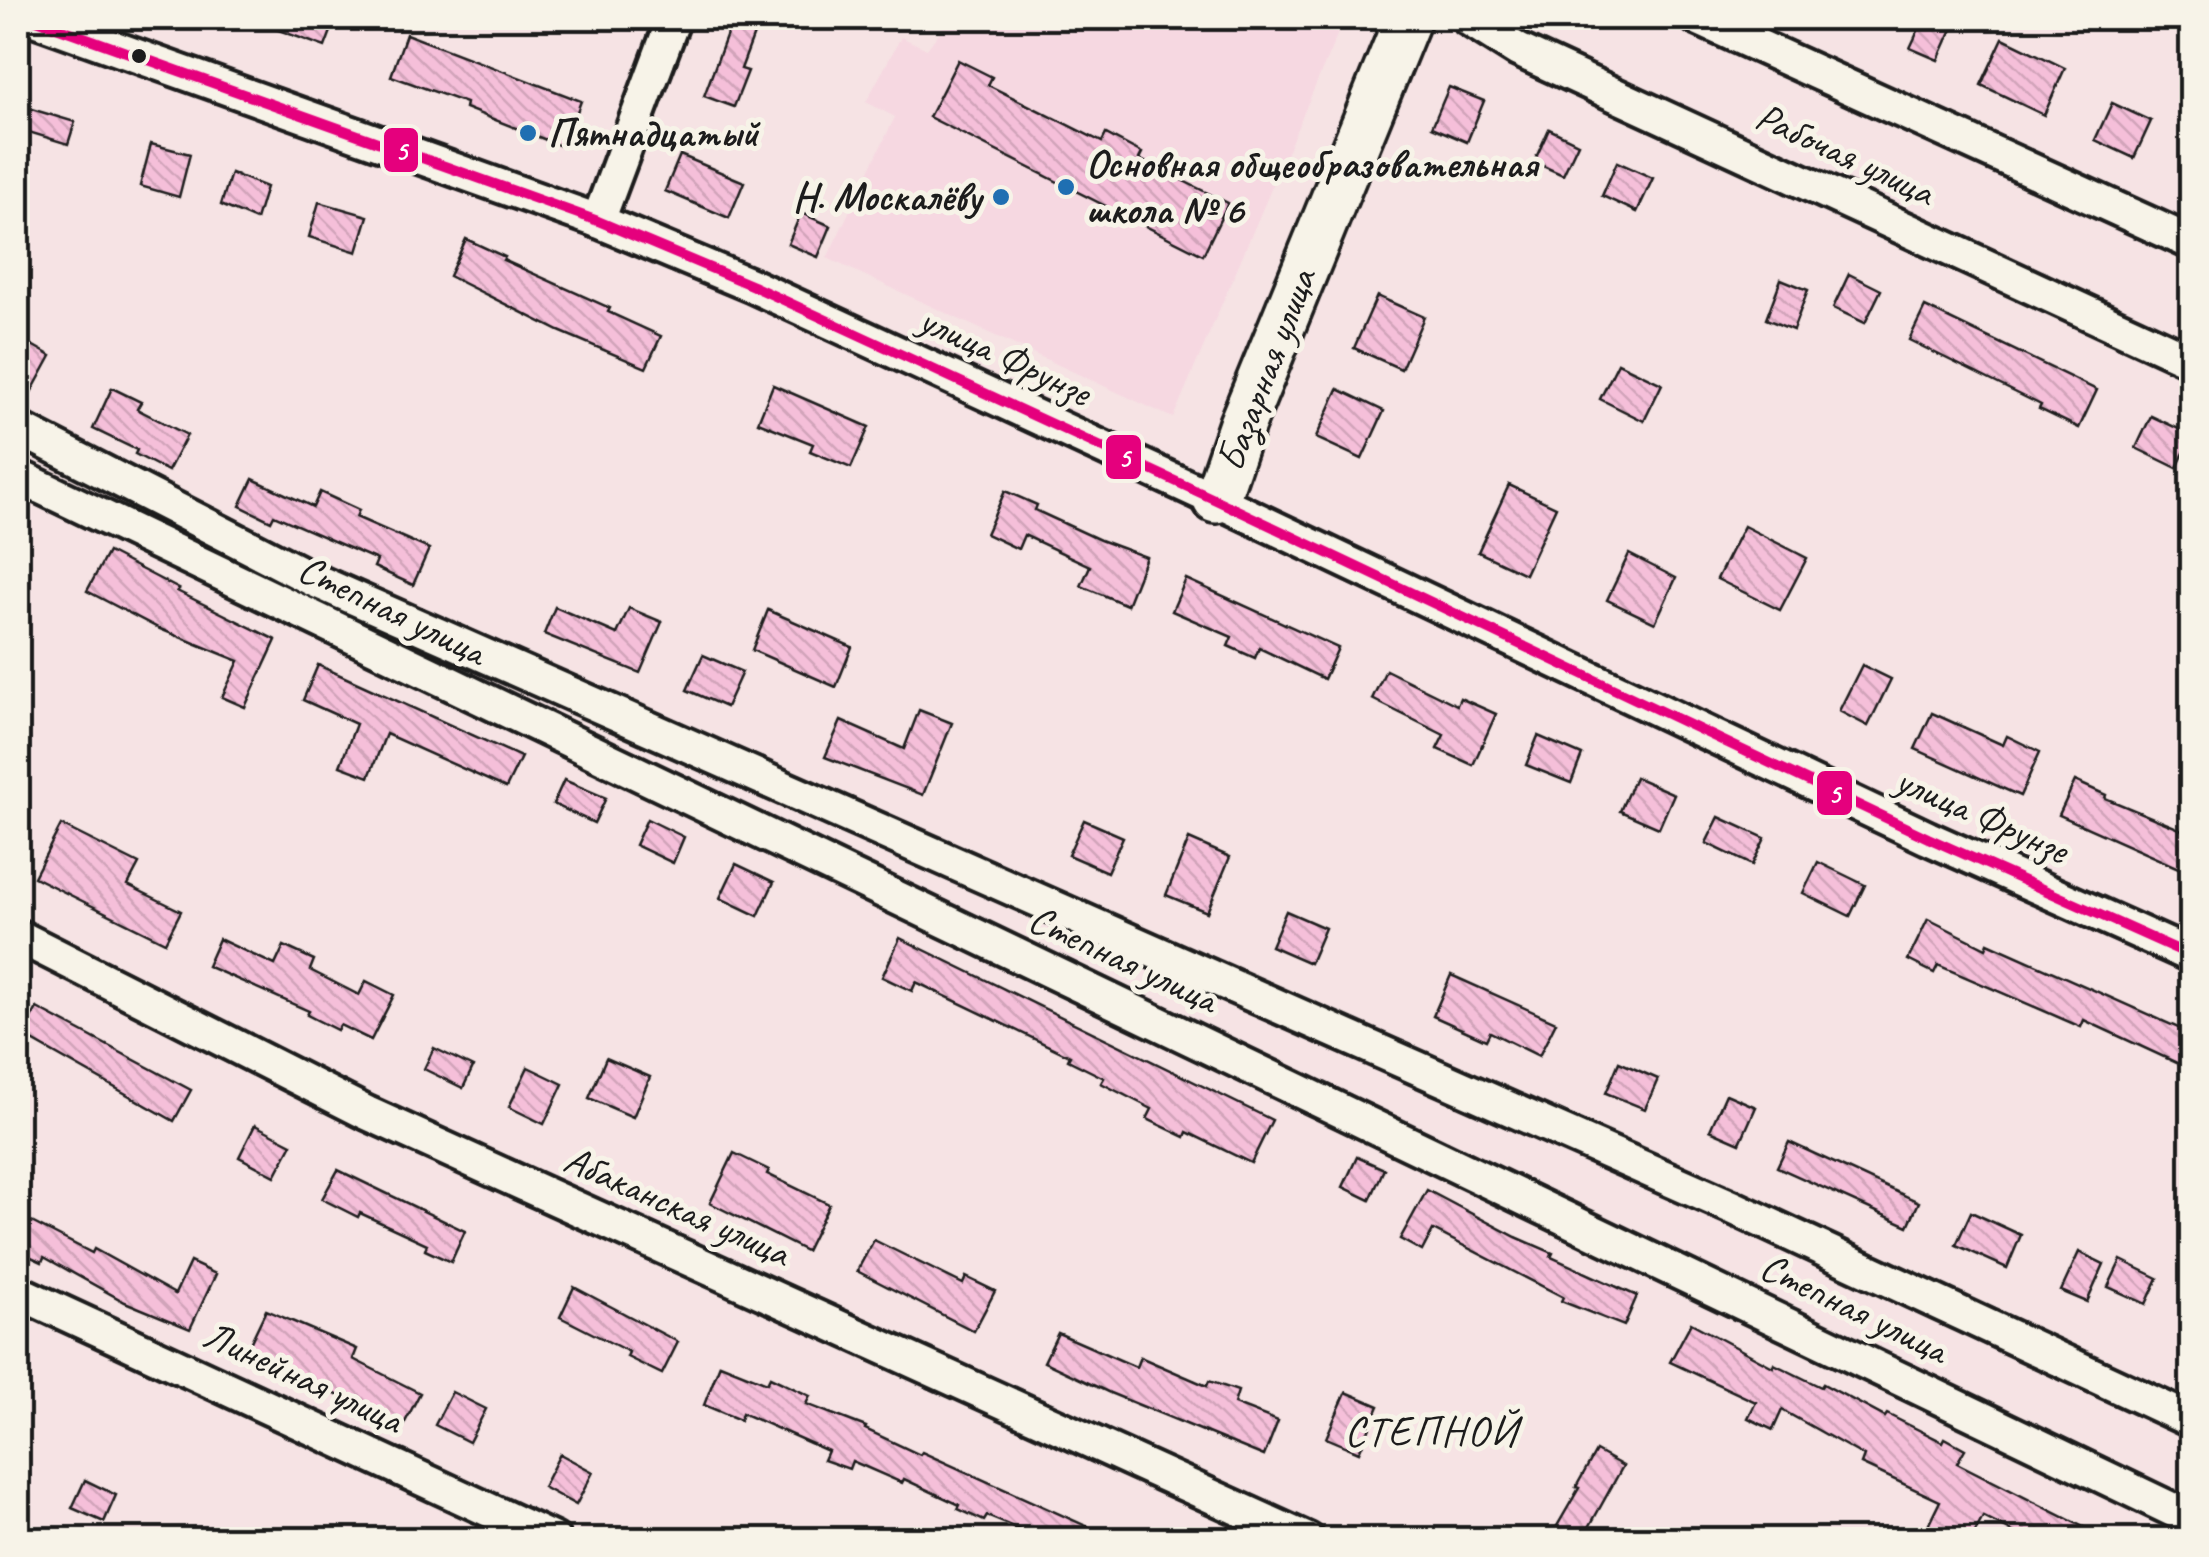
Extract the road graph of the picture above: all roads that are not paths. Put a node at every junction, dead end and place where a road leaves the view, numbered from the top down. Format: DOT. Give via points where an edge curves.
graph roads {
  1 [pos="31,18"];
  2 [pos="674,18"];
  3 [pos="1408,18"];
  4 [pos="1467,18"];
  5 [pos="1697,18"];
  6 [pos="598,222"];
  7 [pos="2192,243"];
  8 [pos="2192,361"];
  9 [pos="18,428"];
  10 [pos="18,476"];
  11 [pos="1216,500"];
  12 [pos="18,936"];
  13 [pos="2192,956"];
  14 [pos="18,1292"];
  15 [pos="2192,1422"];
  16 [pos="2192,1519"];
  17 [pos="554,1540"];
  18 [pos="1308,1540"];
  1 -- 6 [label="street, улица Фрунзе"];
  2 -- 6 [label="street"];
  3 -- 11 [label="street, Базарная улица"];
  4 -- 8 [label="street, Рабочая улица" via="1518,50"];
  5 -- 7 [label="street, Рабочая улица"];
  6 -- 11 [label="street, улица Фрунзе"];
  9 -- 15 [label="street, Степная улица" via="314,580 1732,1207"];
  10 -- 16 [label="street, Степная улица"];
  11 -- 13 [label="street, улица Фрунзе" via="1910,830"];
  12 -- 18 [label="street, Абаканская улица" via="367,1113"];
  14 -- 17 [label="street, Линейная улица"];
}
